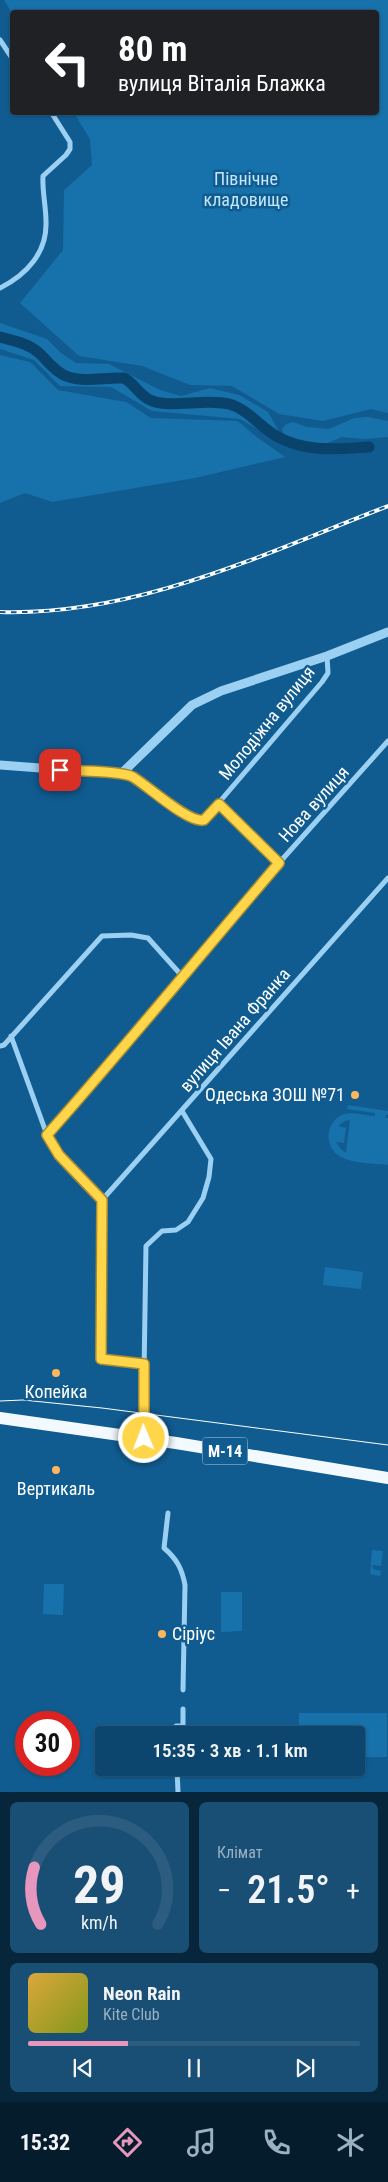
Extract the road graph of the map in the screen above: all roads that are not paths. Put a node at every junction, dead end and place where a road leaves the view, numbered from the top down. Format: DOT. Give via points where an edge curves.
graph roads {
  1 [pos="0,40"];
  2 [pos="10,55"];
  3 [pos="53,115"];
  4 [pos="0,288"];
  5 [pos="388,632"];
  6 [pos="327,656"];
  7 [pos="388,741"];
  8 [pos="0,765"];
  9 [pos="121,774"];
  10 [pos="219,804"];
  11 [pos="279,863"];
  12 [pos="388,878"];
  13 [pos="182,976"];
  14 [pos="12,1036"];
  15 [pos="0,1046"];
  16 [pos="182,1111"];
  17 [pos="47,1135"];
  18 [pos="102,1200"];
  19 [pos="144,1364"];
  20 [pos="0,1418"];
  21 [pos="144,1438"];
  22 [pos="388,1478"];
  23 [pos="168,1513"];
  24 [pos="184,1690"];
  25 [pos="183,1709"];
  26 [pos="183,1726"];
  27 [pos="177,1776"];
  28 [pos="178,1792"];
  1 -- 2 [label="street"];
  3 -- 4 [label="street" via="70,142 70,149 43,176 46,223 38,257 22,274"];
  5 -- 6 [label="street"];
  6 -- 9 [label="street" via="221,691 192,705"];
  6 -- 10 [label="street, Молодіжна вулиця" via="328,673 322,682"];
  7 -- 11 [label="street, Нова вулиця"];
  8 -- 9 [label="street"];
  9 -- 10 [label="street, Молодіжна вулиця" via="131,776 198,821 204,820"];
  10 -- 11 [label="street"];
  11 -- 13 [label="street, Нова вулиця"];
  12 -- 16 [label="street, вулиця Івана Франка"];
  13 -- 14 [label="street" via="148,938 102,936"];
  13 -- 17 [label="street, Нова вулиця"];
  14 -- 15 [label="street"];
  14 -- 17 [label="street"];
  16 -- 18 [label="street, вулиця Івана Франка"];
  16 -- 19 [label="street" via="211,1159 210,1177 203,1198 188,1222 176,1230 162,1231 146,1246"];
  17 -- 18 [label="street" via="59,1155"];
  18 -- 19 [label="street" via="101,1359"];
  19 -- 21 [label="street"];
  20 -- 21 [label="highway, М-14"];
  21 -- 22 [label="highway, М-14"];
  23 -- 24 [label="street" via="164,1548 178,1562 185,1585"];
  25 -- 26 [label="street"];
  27 -- 28 [label="street"];
}
